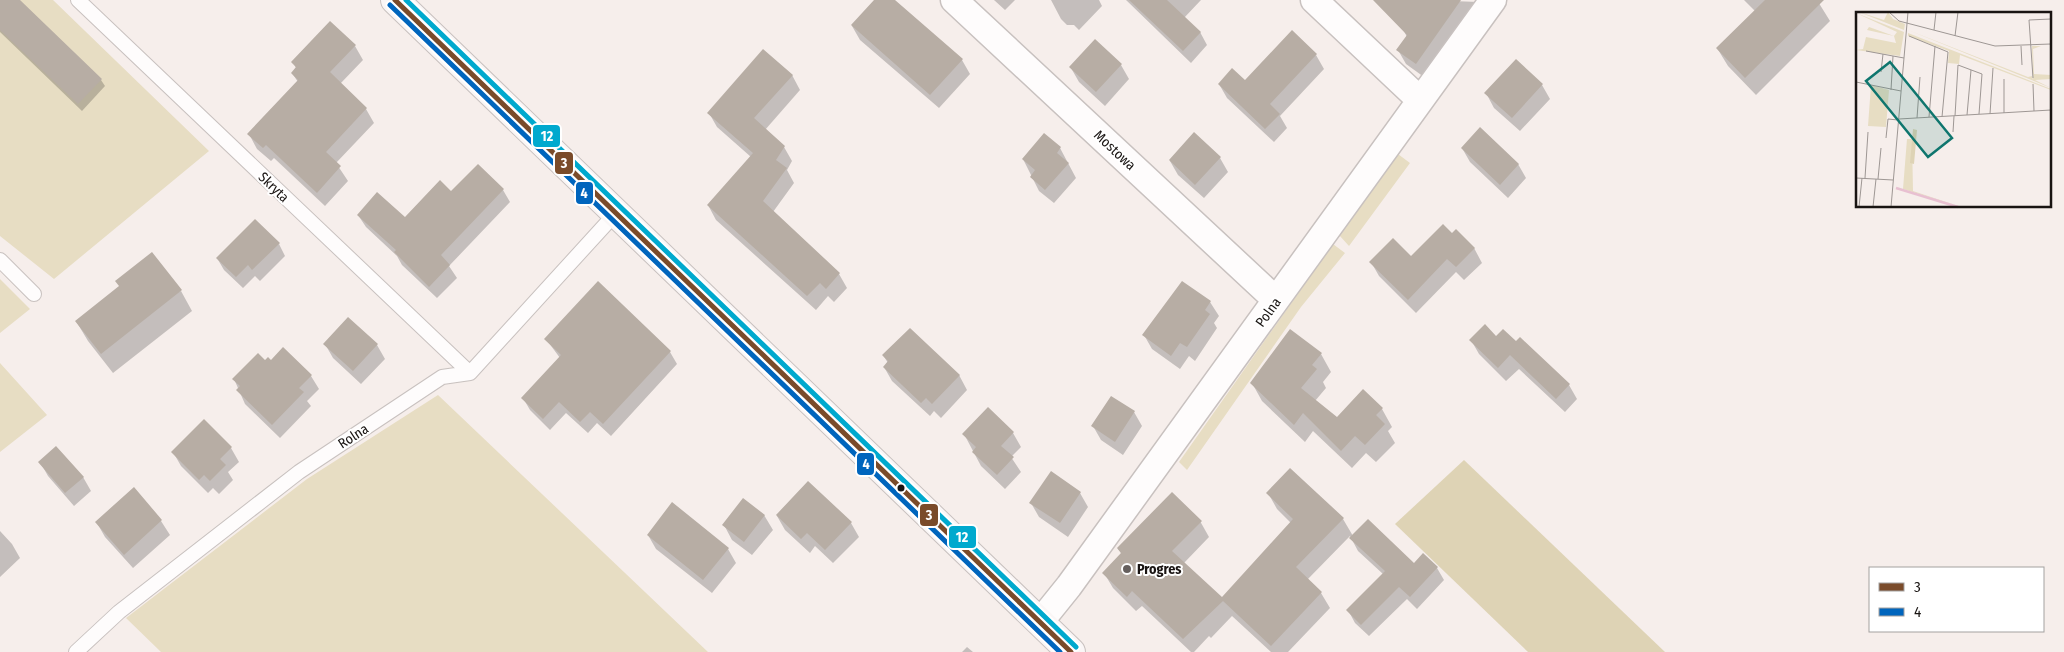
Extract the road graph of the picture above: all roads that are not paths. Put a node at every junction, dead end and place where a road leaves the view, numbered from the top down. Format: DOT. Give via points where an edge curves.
graph roads {
  1 [pos="78,0"];
  2 [pos="394,0"];
  3 [pos="954,0"];
  4 [pos="1314,0"];
  5 [pos="1493,0"];
  6 [pos="1420,100"];
  7 [pos="616,213"];
  8 [pos="0,260"];
  9 [pos="34,294"];
  10 [pos="1276,300"];
  11 [pos="470,374"];
  12 [pos="1054,641"];
  13 [pos="76,652"];
  1 -- 11 [label="lane, Skryta"];
  2 -- 7 [label="main road"];
  3 -- 10 [label="street, Mostowa"];
  4 -- 6 [label="street"];
  5 -- 6 [label="street, Polna"];
  6 -- 10 [label="street, Polna"];
  7 -- 11 [label="lane"];
  7 -- 12 [label="main road"];
  8 -- 9 [label="lane"];
  10 -- 12 [label="street, Polna" via="1070,586"];
  11 -- 13 [label="lane, Rolna" via="442,377 299,472 119,612"];
}
